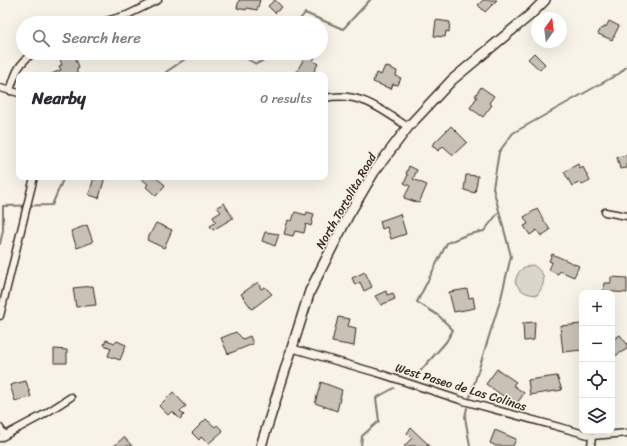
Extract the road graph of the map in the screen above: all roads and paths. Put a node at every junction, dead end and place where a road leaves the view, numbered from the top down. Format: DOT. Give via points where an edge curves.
graph roads {
  1 [pos="158,0"];
  2 [pos="546,0"];
  3 [pos="123,16"];
  4 [pos="24,60"];
  5 [pos="17,72"];
  6 [pos="16,73"];
  7 [pos="0,88"];
  8 [pos="10,91"];
  9 [pos="16,92"];
  10 [pos="328,98"];
  11 [pos="408,127"];
  12 [pos="33,180"];
  13 [pos="605,212"];
  14 [pos="627,216"];
  15 [pos="0,316"];
  16 [pos="291,348"];
  17 [pos="71,397"];
  18 [pos="0,428"];
  19 [pos="627,433"];
  20 [pos="592,436"];
  21 [pos="2,437"];
  22 [pos="261,446"];
  23 [pos="591,446"];
  1 -- 3 [label="street"];
  2 -- 11 [label="street, North Tortolita Road" via="452,80"];
  4 -- 5 [label="street"];
  6 -- 8 [label="street"];
  7 -- 8 [label="street"];
  8 -- 9 [label="street"];
  10 -- 11 [label="street" via="355,97 368,102"];
  11 -- 16 [label="street, North Tortolita Road" via="374,172 348,216 310,291"];
  12 -- 15 [label="street"];
  13 -- 14 [label="street"];
  16 -- 20 [label="street, West Paseo de Las Colinas" via="460,400"];
  16 -- 22 [label="street, North Tortolita Road"];
  17 -- 21 [label="street"];
  18 -- 21 [label="street"];
  19 -- 20 [label="street, West Paseo de Las Colinas"];
  20 -- 23 [label="street"];
}
